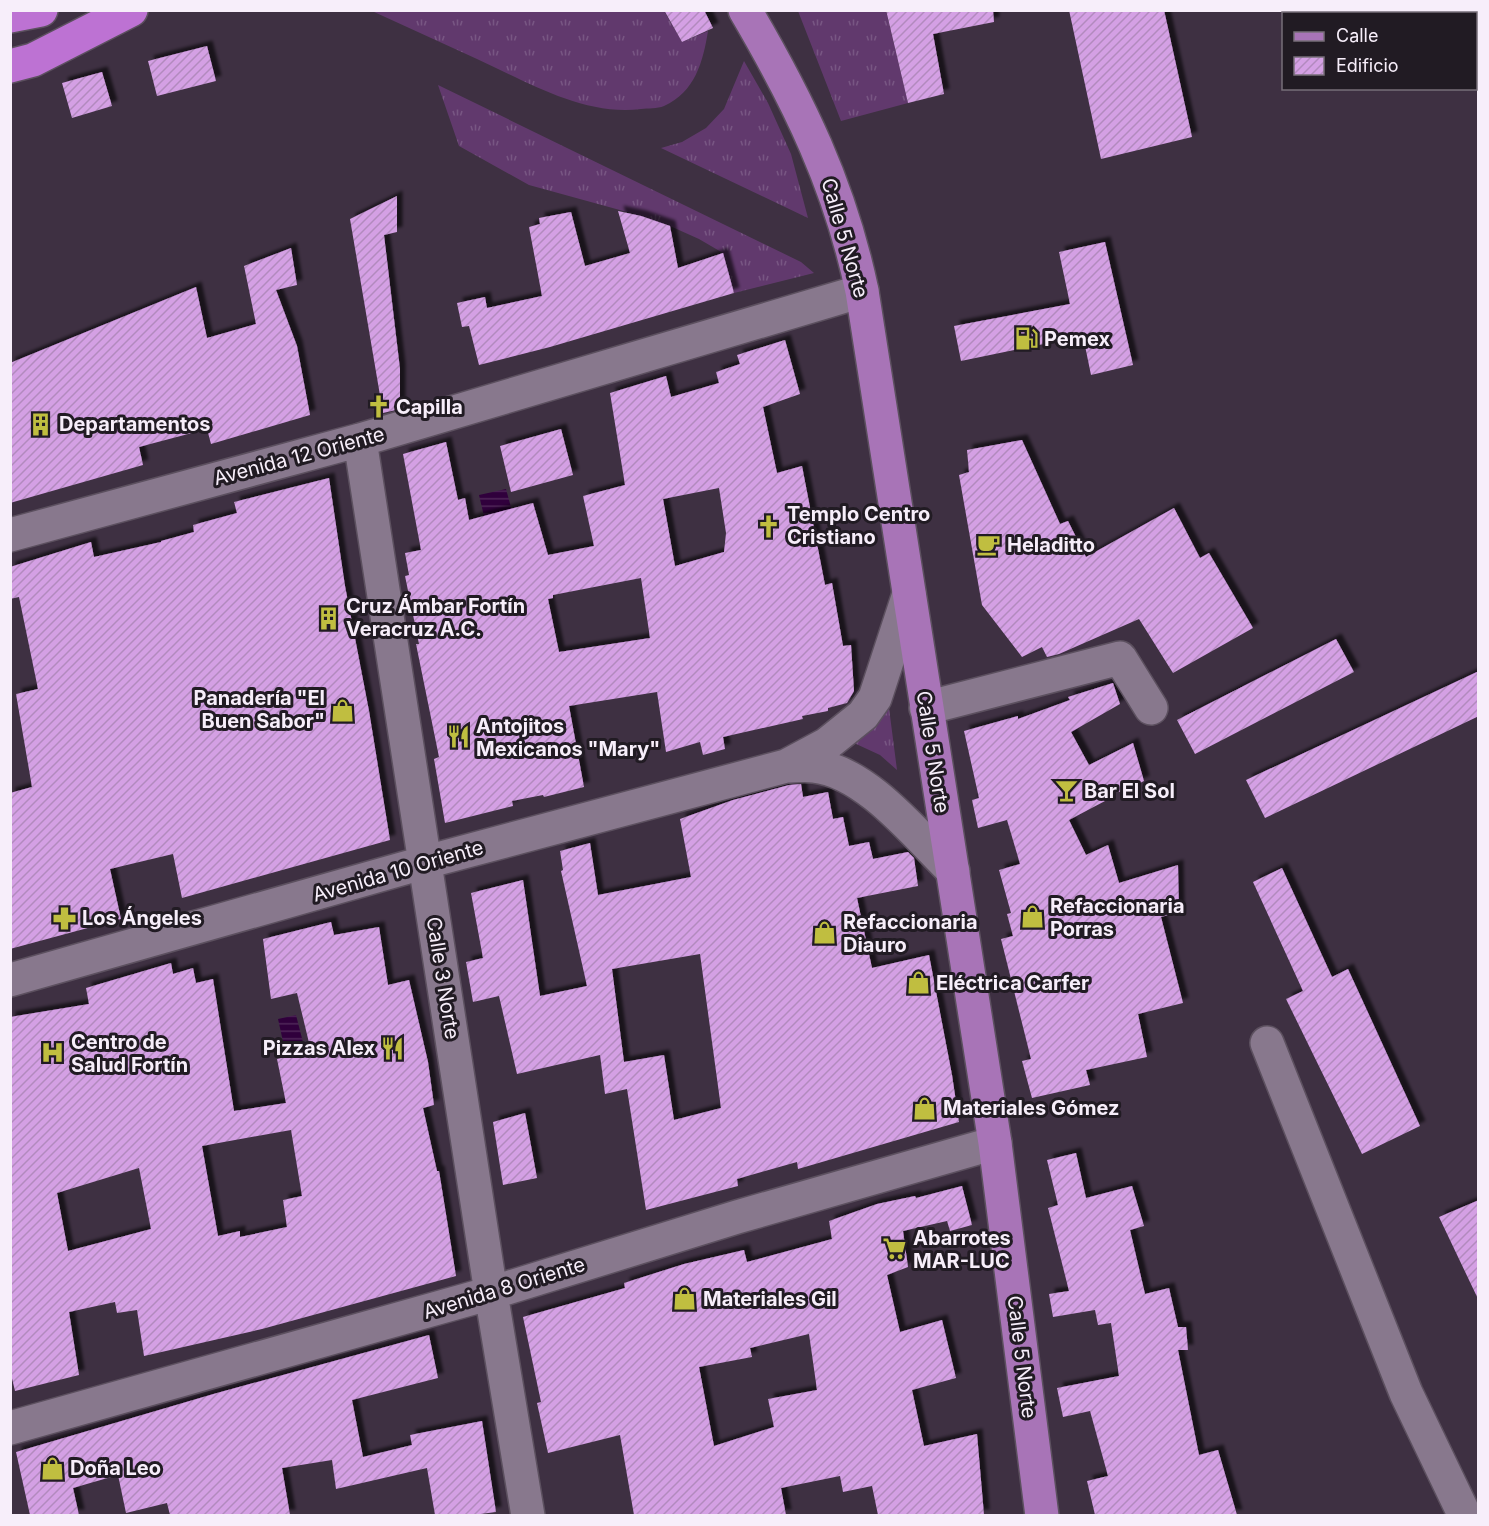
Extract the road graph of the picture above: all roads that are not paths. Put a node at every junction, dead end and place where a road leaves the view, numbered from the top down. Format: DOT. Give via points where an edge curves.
graph roads {
  1 [pos="41,10"];
  2 [pos="131,10"];
  3 [pos="746,10"];
  4 [pos="10,16"];
  5 [pos="10,66"];
  6 [pos="862,291"];
  7 [pos="360,440"];
  8 [pos="10,535"];
  9 [pos="909,594"];
  10 [pos="926,708"];
  11 [pos="1151,708"];
  12 [pos="786,766"];
  13 [pos="426,862"];
  14 [pos="952,871"];
  15 [pos="10,980"];
  16 [pos="1267,1043"];
  17 [pos="995,1143"];
  18 [pos="491,1293"];
  19 [pos="10,1428"];
  20 [pos="528,1515"];
  21 [pos="1042,1515"];
  22 [pos="1465,1515"];
  1 -- 4 [label="highway"];
  2 -- 5 [label="highway" via="33,60"];
  3 -- 6 [label="main road, Calle 5 Norte" via="800,108 823,160 854,250"];
  6 -- 7 [label="street, Avenida 12 Oriente"];
  6 -- 9 [label="main road, Calle 5 Norte"];
  7 -- 8 [label="street, Avenida 12 Oriente"];
  7 -- 13 [label="street, Calle 3 Norte"];
  9 -- 10 [label="main road, Calle 5 Norte"];
  9 -- 12 [label="street" via="874,698 863,715 827,744"];
  10 -- 11 [label="street" via="1120,658"];
  10 -- 14 [label="main road, Calle 5 Norte"];
  12 -- 13 [label="street, Avenida 10 Oriente"];
  12 -- 14 [label="street" via="815,766 837,772 865,788 891,808"];
  13 -- 15 [label="street, Avenida 10 Oriente"];
  13 -- 18 [label="street, Calle 3 Norte"];
  14 -- 17 [label="main road, Calle 5 Norte"];
  16 -- 22 [label="street" via="1406,1393"];
  17 -- 18 [label="street, Avenida 8 Oriente"];
  17 -- 21 [label="main road, Calle 5 Norte"];
  18 -- 19 [label="street, Avenida 8 Oriente"];
  18 -- 20 [label="street, Calle 3 Norte"];
}
